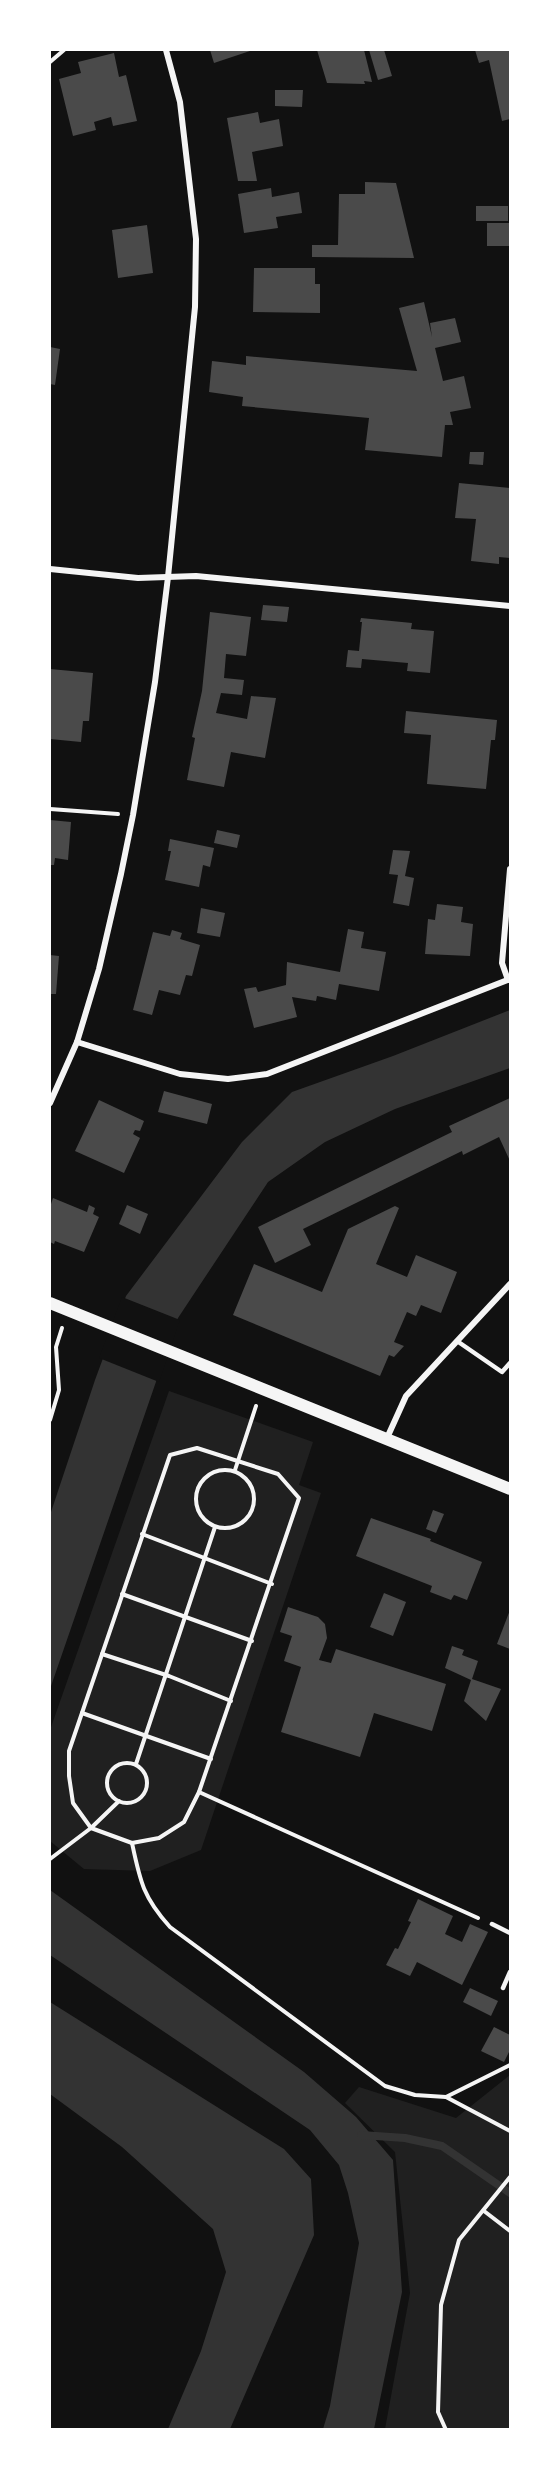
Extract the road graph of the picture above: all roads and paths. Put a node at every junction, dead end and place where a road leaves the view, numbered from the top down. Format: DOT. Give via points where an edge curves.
graph roads {
  1 [pos="64,50"];
  2 [pos="166,50"];
  3 [pos="50,62"];
  4 [pos="50,569"];
  5 [pos="168,577"];
  6 [pos="510,606"];
  7 [pos="50,809"];
  8 [pos="134,815"];
  9 [pos="510,869"];
  10 [pos="509,979"];
  11 [pos="77,1042"];
  12 [pos="50,1102"];
  13 [pos="510,1284"];
  14 [pos="50,1302"];
  15 [pos="67,1310"];
  16 [pos="457,1341"];
  17 [pos="510,1363"];
  18 [pos="262,1389"];
  19 [pos="50,1420"];
  20 [pos="387,1438"];
  21 [pos="238,1461"];
  22 [pos="235,1471"];
  23 [pos="510,1489"];
  24 [pos="215,1527"];
  25 [pos="142,1534"];
  26 [pos="205,1558"];
  27 [pos="272,1584"];
  28 [pos="122,1594"];
  29 [pos="184,1618"];
  30 [pos="252,1641"];
  31 [pos="102,1654"];
  32 [pos="165,1675"];
  33 [pos="231,1701"];
  34 [pos="82,1713"];
  35 [pos="143,1736"];
  36 [pos="211,1759"];
  37 [pos="136,1764"];
  38 [pos="200,1792"];
  39 [pos="119,1802"];
  40 [pos="91,1828"];
  41 [pos="132,1843"];
  42 [pos="50,1859"];
  43 [pos="492,1924"];
  44 [pos="510,1933"];
  45 [pos="510,1972"];
  46 [pos="503,1988"];
  47 [pos="510,2065"];
  48 [pos="446,2097"];
  49 [pos="510,2131"];
  50 [pos="510,2177"];
  51 [pos="484,2211"];
  52 [pos="510,2231"];
  53 [pos="446,2430"];
  1 -- 3 [label="path"];
  2 -- 5 [label="street" via="180,102 196,239 195,307"];
  4 -- 5 [label="street" via="138,578"];
  5 -- 6 [label="street" via="196,576"];
  5 -- 8 [label="street"];
  7 -- 8 [label="path"];
  8 -- 11 [label="street" via="99,969"];
  9 -- 10 [label="street" via="502,963"];
  10 -- 11 [label="street" via="267,1074 228,1079 180,1074"];
  11 -- 12 [label="street"];
  13 -- 16 [label="street"];
  14 -- 15 [label="main road"];
  15 -- 18 [label="main road"];
  15 -- 19 [label="path" via="56,1347 58,1390"];
  16 -- 17 [label="lane" via="502,1372"];
  16 -- 20 [label="street" via="406,1396"];
  18 -- 20 [label="main road"];
  18 -- 21 [label="path"];
  20 -- 23 [label="main road"];
  21 -- 22 [label="path"];
  21 -- 25 [label="path" via="197,1448 170,1455"];
  21 -- 27 [label="path" via="278,1474 299,1498"];
  22 -- 24 [label="path" via="250,1483 255,1503 245,1521 226,1528"];
  22 -- 24 [label="path" via="225,1469 206,1476 195,1494 200,1514"];
  24 -- 26 [label="path"];
  25 -- 26 [label="path"];
  25 -- 28 [label="path"];
  26 -- 27 [label="path"];
  26 -- 29 [label="path"];
  27 -- 30 [label="path"];
  28 -- 29 [label="path"];
  28 -- 31 [label="path"];
  29 -- 30 [label="path"];
  29 -- 32 [label="path"];
  30 -- 33 [label="path"];
  31 -- 32 [label="path"];
  31 -- 34 [label="path"];
  32 -- 33 [label="path"];
  32 -- 35 [label="path"];
  33 -- 36 [label="path"];
  34 -- 35 [label="path"];
  34 -- 40 [label="path" via="69,1751 69,1776 73,1803"];
  35 -- 36 [label="path"];
  35 -- 37 [label="path"];
  36 -- 38 [label="path"];
  37 -- 39 [label="path" via="147,1777 144,1795 137,1801"];
  37 -- 39 [label="path" via="118,1764 111,1770 107,1788"];
  38 -- 41 [label="path" via="184,1822 159,1838"];
  38 -- 43 [label="path"];
  39 -- 40 [label="path"];
  40 -- 41 [label="path"];
  40 -- 42 [label="path"];
  41 -- 48 [label="path" via="140,1883 153,1908 170,1927 385,2086 415,2095"];
  43 -- 44 [label="lane"];
  45 -- 46 [label="lane"];
  47 -- 48 [label="path"];
  48 -- 49 [label="path"];
  50 -- 51 [label="path"];
  51 -- 52 [label="path"];
  51 -- 53 [label="path" via="459,2240 441,2305 438,2412"];
}
